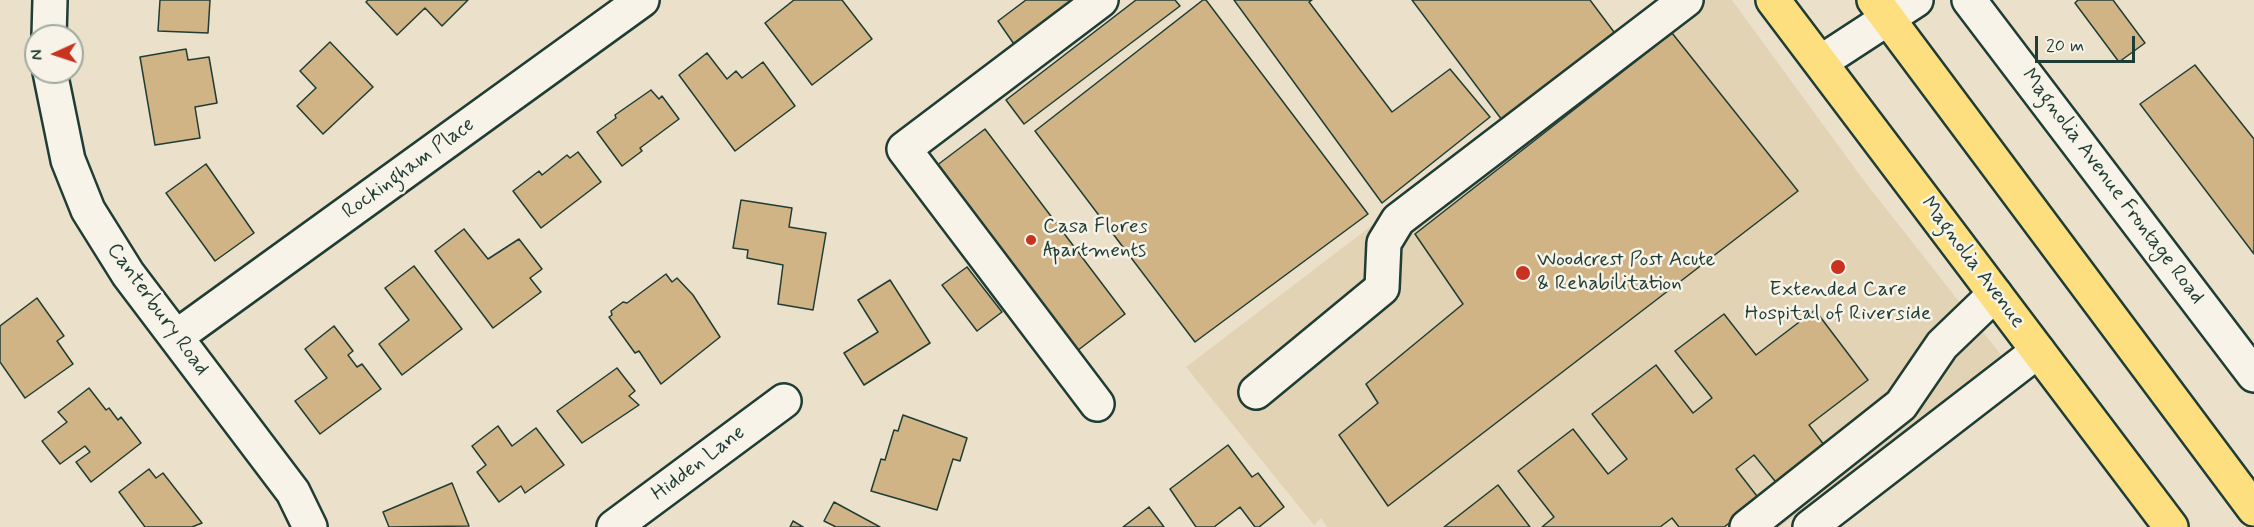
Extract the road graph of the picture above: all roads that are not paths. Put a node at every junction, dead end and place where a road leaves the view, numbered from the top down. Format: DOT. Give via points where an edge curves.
graph roads {
  1 [pos="50,0"];
  2 [pos="642,0"];
  3 [pos="1101,0"];
  4 [pos="1686,0"];
  5 [pos="1773,0"];
  6 [pos="1916,0"];
  7 [pos="1969,0"];
  8 [pos="1880,10"];
  9 [pos="49,24"];
  10 [pos="1821,62"];
  11 [pos="52,84"];
  12 [pos="1995,294"];
  13 [pos="176,337"];
  14 [pos="2038,351"];
  15 [pos="2253,372"];
  16 [pos="1256,392"];
  17 [pos="784,400"];
  18 [pos="1097,404"];
  19 [pos="2254,509"];
  20 [pos="310,527"];
  21 [pos="614,527"];
  22 [pos="1747,527"];
  23 [pos="1810,527"];
  24 [pos="2171,527"];
  1 -- 9 [label="street"];
  2 -- 13 [label="street, Rockingham Place"];
  3 -- 18 [label="street" via="904,149"];
  4 -- 16 [label="street" via="1398,220 1384,243 1382,288"];
  5 -- 10 [label="main road, Magnolia Avenue"];
  6 -- 8 [label="street"];
  7 -- 15 [label="street, Magnolia Avenue Frontage Road"];
  8 -- 10 [label="street"];
  8 -- 19 [label="main road"];
  10 -- 12 [label="main road, Magnolia Avenue"];
  11 -- 13 [label="street, Canterbury Road" via="68,160 88,210 128,274"];
  12 -- 14 [label="main road, Magnolia Avenue"];
  12 -- 22 [label="street" via="1942,345 1901,405"];
  13 -- 20 [label="street, Canterbury Road" via="293,492"];
  14 -- 23 [label="street"];
  14 -- 24 [label="main road, Magnolia Avenue"];
  17 -- 21 [label="street, Hidden Lane"];
}
